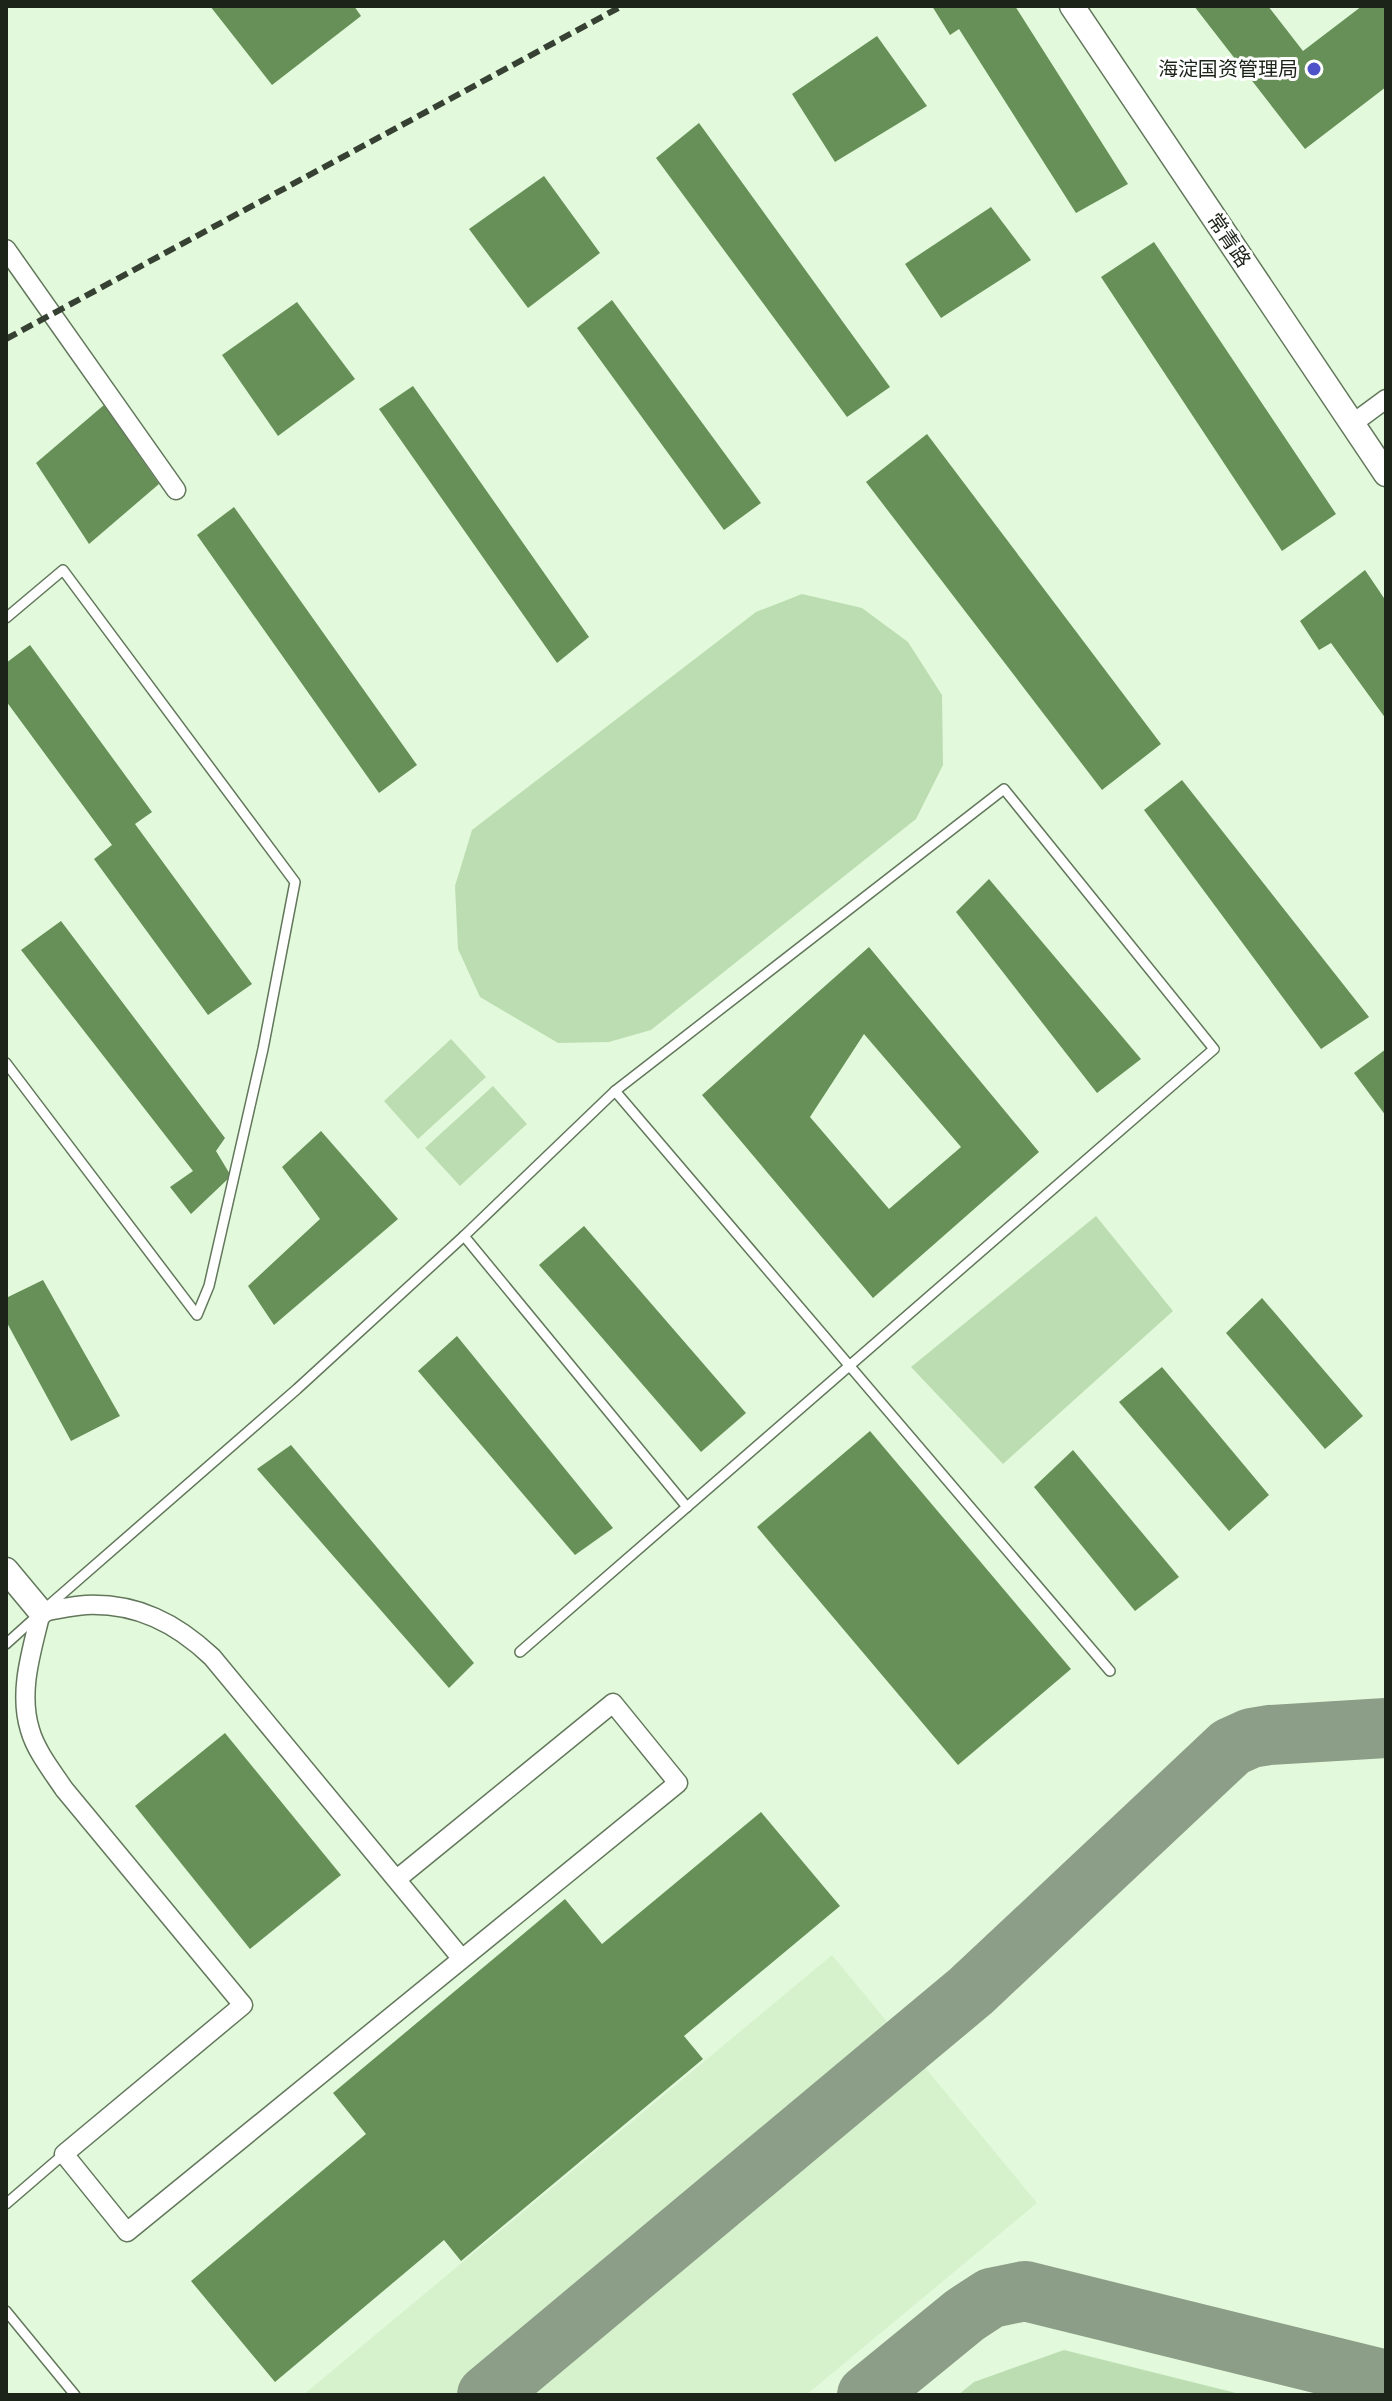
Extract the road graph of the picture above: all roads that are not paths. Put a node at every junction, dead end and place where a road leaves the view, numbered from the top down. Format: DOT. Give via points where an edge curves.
graph roads {
  1 [pos="1072,6"];
  2 [pos="6,249"];
  3 [pos="1386,399"];
  4 [pos="1352,424"];
  5 [pos="1386,474"];
  6 [pos="176,490"];
  7 [pos="6,618"];
  8 [pos="6,1063"];
  9 [pos="615,1091"];
  10 [pos="464,1236"];
  11 [pos="850,1366"];
  12 [pos="687,1507"];
  13 [pos="6,1570"];
  14 [pos="41,1612"];
  15 [pos="6,1644"];
  16 [pos="520,1652"];
  17 [pos="1110,1671"];
  18 [pos="397,1879"];
  19 [pos="462,1959"];
  20 [pos="64,2154"];
  21 [pos="6,2204"];
  22 [pos="6,2311"];
  23 [pos="75,2395"];
  1 -- 4 [label="street, 常青路"];
  2 -- 6 [label="street"];
  3 -- 4 [label="street"];
  4 -- 5 [label="street, 常青路"];
  7 -- 8 [label="lane" via="63,570 295,882 263,1049 209,1286 197,1315"];
  9 -- 10 [label="lane"];
  9 -- 11 [label="lane"];
  9 -- 11 [label="lane" via="1004,789 1214,1049"];
  10 -- 12 [label="lane"];
  10 -- 14 [label="lane"];
  11 -- 12 [label="lane"];
  11 -- 17 [label="lane"];
  12 -- 16 [label="lane"];
  13 -- 14 [label="street"];
  14 -- 15 [label="lane"];
  14 -- 18 [label="street" via="86,1605 125,1610 187,1633"];
  14 -- 20 [label="street" via="25,1694 29,1729 42,1756 243,2005"];
  18 -- 19 [label="street"];
  18 -- 19 [label="street" via="613,1703 660,1760 678,1783"];
  19 -- 20 [label="street" via="127,2232"];
  20 -- 21 [label="lane"];
  22 -- 23 [label="lane"];
}
